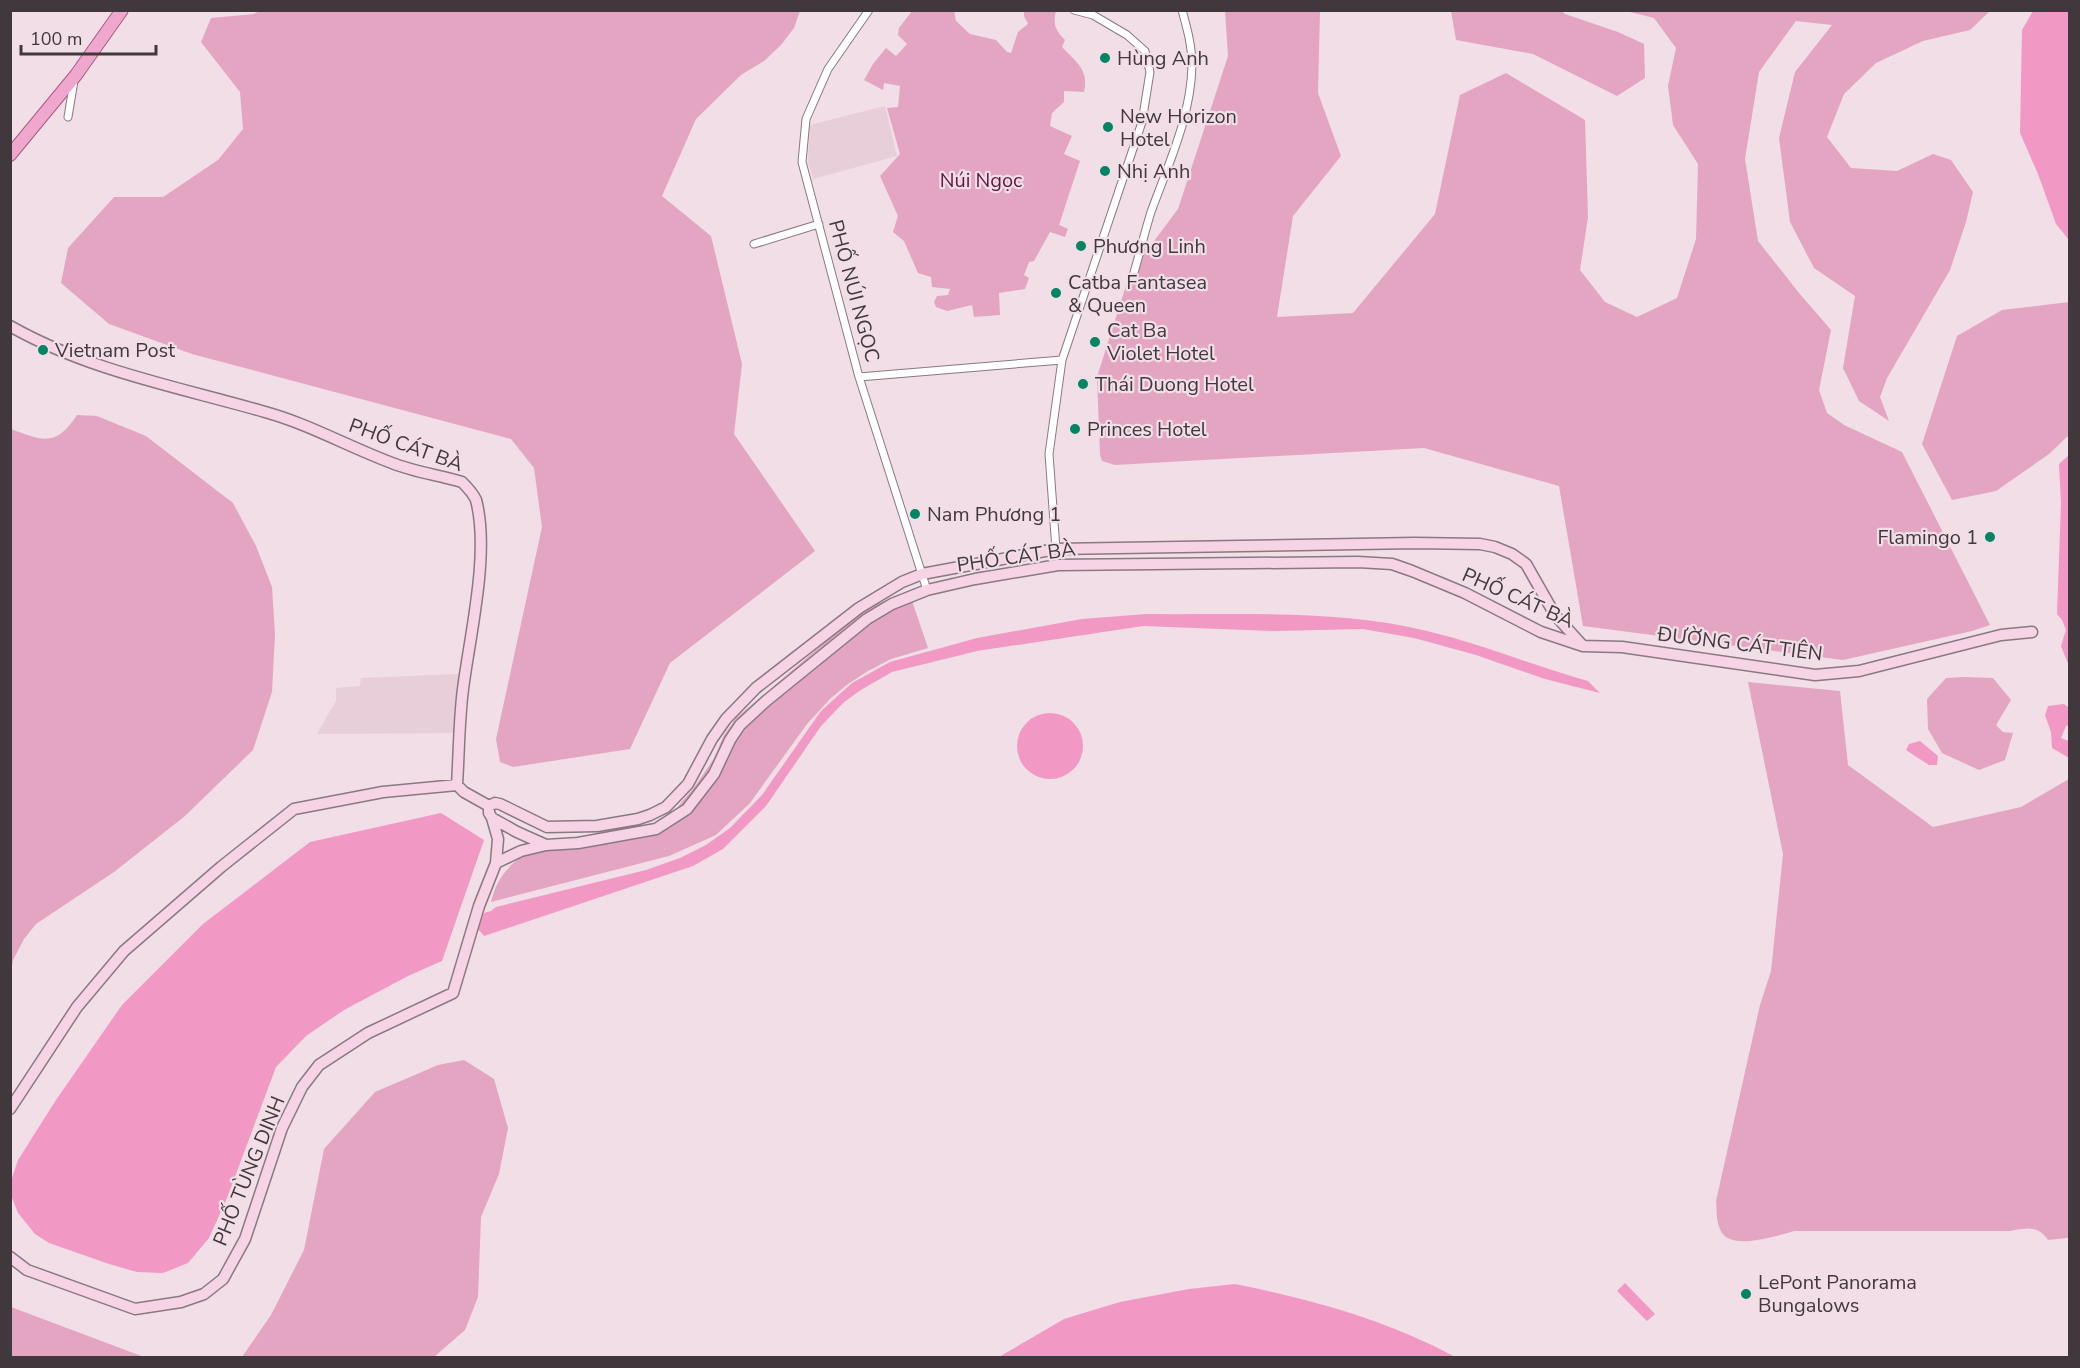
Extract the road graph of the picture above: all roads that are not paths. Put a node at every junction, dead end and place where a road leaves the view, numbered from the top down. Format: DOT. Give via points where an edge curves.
graph roads {
  1 [pos="122,10"];
  2 [pos="869,10"];
  3 [pos="1074,10"];
  4 [pos="1182,10"];
  5 [pos="76,75"];
  6 [pos="68,117"];
  7 [pos="10,155"];
  8 [pos="819,224"];
  9 [pos="754,244"];
  10 [pos="1132,279"];
  11 [pos="10,326"];
  12 [pos="1062,360"];
  13 [pos="860,377"];
  14 [pos="1245,547"];
  15 [pos="1056,549"];
  16 [pos="1245,563"];
  17 [pos="1058,565"];
  18 [pos="922,574"];
  19 [pos="927,590"];
  20 [pos="2031,632"];
  21 [pos="1583,646"];
  22 [pos="769,678"];
  23 [pos="779,690"];
  24 [pos="457,785"];
  25 [pos="489,806"];
  26 [pos="666,807"];
  27 [pos="492,818"];
  28 [pos="673,819"];
  29 [pos="547,827"];
  30 [pos="546,845"];
  31 [pos="496,863"];
  32 [pos="10,1109"];
  33 [pos="11,1258"];
  1 -- 5 [label="main road"];
  2 -- 8 [label="street, PHỐ NÚI NGỌC" via="828,69 806,119 802,162"];
  3 -- 12 [label="street" via="1093,15 1127,35 1145,51 1150,72 1142,122"];
  4 -- 10 [label="street" via="1190,41 1190,89 1181,130"];
  5 -- 6 [label="street"];
  5 -- 7 [label="main road"];
  8 -- 9 [label="street"];
  8 -- 13 [label="street, PHỐ NÚI NGỌC"];
  11 -- 24 [label="main road, PHỐ CÁT BÀ" via="102,366 267,412 393,464 462,482 471,490 480,536 479,566 463,692"];
  12 -- 13 [label="street"];
  12 -- 15 [label="street" via="1049,454"];
  13 -- 18 [label="street, PHỐ NÚI NGỌC"];
  14 -- 15 [label="main road, PHỐ CÁT BÀ"];
  14 -- 16 [label="main road"];
  14 -- 21 [label="main road, PHỐ CÁT BÀ" via="1415,543 1495,547 1526,564 1555,615"];
  15 -- 17 [label="main road"];
  15 -- 18 [label="main road, PHỐ CÁT BÀ"];
  16 -- 17 [label="main road, PHỐ CÁT BÀ"];
  16 -- 21 [label="main road, PHỐ CÁT BÀ" via="1392,564 1465,593 1541,632"];
  17 -- 19 [label="main road, PHỐ CÁT BÀ"];
  18 -- 19 [label="street, PHỐ NÚI NGỌC"];
  18 -- 22 [label="main road, PHỐ CÁT BÀ" via="859,608"];
  19 -- 23 [label="main road, PHỐ CÁT BÀ" via="867,619"];
  20 -- 21 [label="main road, ĐƯỜNG CÁT TIÊN" via="2001,635 1859,671 1815,675 1622,647"];
  22 -- 23 [label="main road"];
  22 -- 26 [label="main road, PHỐ CÁT BÀ" via="726,719 688,784"];
  23 -- 28 [label="main road, PHỐ CÁT BÀ" via="740,725 714,774 687,809"];
  24 -- 25 [label="main road, PHỐ CÁT BÀ"];
  24 -- 32 [label="main road" via="383,792 294,809 124,951 77,1007"];
  25 -- 27 [label="main road"];
  25 -- 29 [label="main road, PHỐ CÁT BÀ" via="500,804"];
  26 -- 28 [label="main road"];
  26 -- 29 [label="main road, PHỐ CÁT BÀ" via="628,821"];
  27 -- 30 [label="main road, PHỐ CÁT BÀ"];
  27 -- 31 [label="main road" via="498,839"];
  28 -- 30 [label="main road, PHỐ CÁT BÀ" via="656,829"];
  29 -- 30 [label="main road"];
  30 -- 31 [label="main road"];
  31 -- 33 [label="main road, PHỐ TÙNG DINH" via="453,993 368,1033 319,1065 302,1087 282,1128 245,1239 223,1279 204,1294 135,1309 27,1270"];
}
